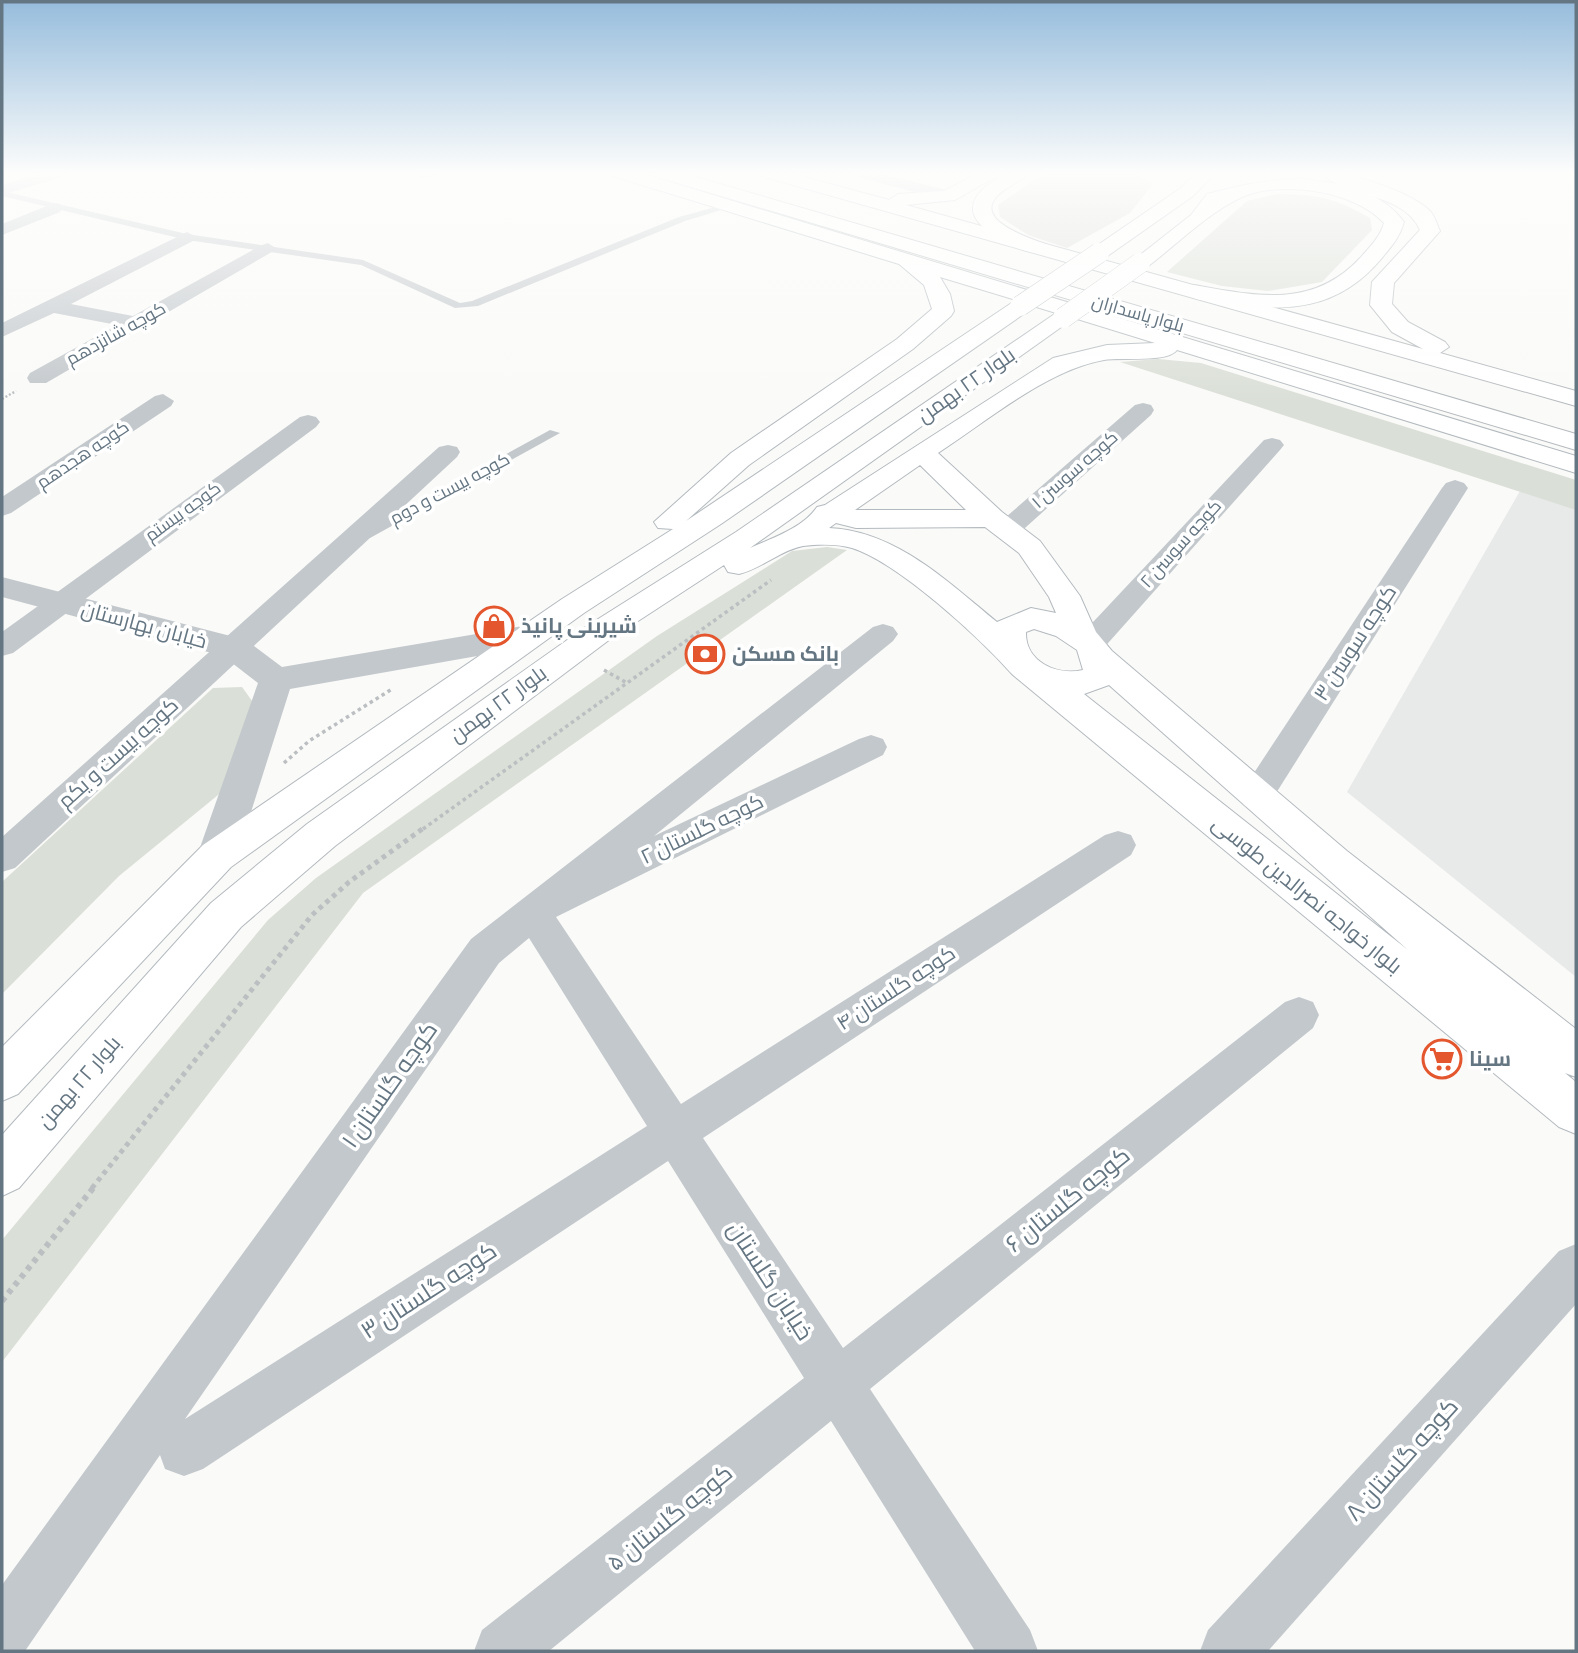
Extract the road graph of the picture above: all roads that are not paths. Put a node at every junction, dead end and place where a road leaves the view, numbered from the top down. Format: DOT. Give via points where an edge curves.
graph roads {
  1 [pos="163,249"];
  2 [pos="268,249"];
  3 [pos="608,249"];
  4 [pos="877,249"];
  5 [pos="922,249"];
  6 [pos="983,249"];
  7 [pos="1041,249"];
  8 [pos="1104,249"];
  9 [pos="1158,249"];
  10 [pos="1379,249"];
  11 [pos="1413,249"];
  12 [pos="897,255"];
  13 [pos="1194,291"];
  14 [pos="51,306"];
  15 [pos="943,311"];
  16 [pos="137,323"];
  17 [pos="2,331"];
  18 [pos="1219,355"];
  19 [pos="1061,363"];
  20 [pos="38,378"];
  21 [pos="1508,380"];
  22 [pos="1576,399"];
  23 [pos="163,401"];
  24 [pos="1143,410"];
  25 [pos="1576,418"];
  26 [pos="308,422"];
  27 [pos="554,433"];
  28 [pos="1576,442"];
  29 [pos="1272,445"];
  30 [pos="448,452"];
  31 [pos="921,452"];
  32 [pos="1576,465"];
  33 [pos="1455,488"];
  34 [pos="820,504"];
  35 [pos="2,508"];
  36 [pos="1000,524"];
  37 [pos="796,538"];
  38 [pos="347,545"];
  39 [pos="2,587"];
  40 [pos="59,603"];
  41 [pos="883,634"];
  42 [pos="529,636"];
  43 [pos="592,636"];
  44 [pos="2,646"];
  45 [pos="1091,647"];
  46 [pos="234,648"];
  47 [pos="1026,664"];
  48 [pos="276,680"];
  49 [pos="871,747"];
  50 [pos="1256,797"];
  51 [pos="1118,845"];
  52 [pos="217,856"];
  53 [pos="2,858"];
  54 [pos="532,911"];
  55 [pos="1299,1015"];
  56 [pos="1576,1056"];
  57 [pos="2,1079"];
  58 [pos="1576,1111"];
  59 [pos="674,1132"];
  60 [pos="2,1171"];
  61 [pos="1576,1269"];
  62 [pos="837,1385"];
  63 [pos="184,1450"];
  64 [pos="2,1634"];
  65 [pos="503,1651"];
  66 [pos="1009,1651"];
  67 [pos="1228,1651"];
  1 -- 14 [label="street"];
  2 -- 3 [label="lane" via="363,263 459,306"];
  2 -- 16 [label="street, کوچه شانزدهم"];
  4 -- 12 [label="main road"];
  5 -- 28 [label="main road, بلوار پاسداران"];
  6 -- 25 [label="main road, بلوار پاسداران"];
  7 -- 13 [label="main road"];
  8 -- 43 [label="main road, بلوار ۲۲ بهمن, bridge" via="710,518"];
  9 -- 34 [label="main road, بلوار ۲۲ بهمن, bridge"];
  10 -- 13 [label="main road" via="1353,278 1333,291 1289,300"];
  11 -- 21 [label="main road" via="1383,282 1381,305 1400,327"];
  12 -- 15 [label="main road" via="926,273 941,292"];
  12 -- 18 [label="main road"];
  13 -- 21 [label="main road"];
  14 -- 16 [label="street"];
  14 -- 17 [label="street"];
  15 -- 19 [label="main road" via="965,301 996,297 1059,308 1085,320 1094,336 1080,352"];
  15 -- 43 [label="main road" via="905,344 740,458"];
  16 -- 20 [label="street, کوچه شانزدهم"];
  18 -- 19 [label="main road" via="1159,349 1120,351"];
  18 -- 32 [label="main road"];
  19 -- 31 [label="main road"];
  21 -- 22 [label="main road"];
  23 -- 35 [label="street, کوچه هجدهم"];
  24 -- 36 [label="street, کوچه سوسن ۱"];
  26 -- 40 [label="street, کوچه بیستم"];
  27 -- 38 [label="lane, کوچه بیست و دوم"];
  29 -- 45 [label="street, کوچه سوسن ۲"];
  30 -- 38 [label="street, کوچه بیست و دوم"];
  31 -- 34 [label="main road"];
  31 -- 36 [label="main road"];
  33 -- 50 [label="street, کوچه سوسن ۳"];
  34 -- 36 [label="main road" via="856,519"];
  34 -- 37 [label="main road"];
  34 -- 43 [label="main road, بلوار ۲۲ بهمن"];
  36 -- 45 [label="main road" via="1030,547 1064,596"];
  37 -- 43 [label="main road"];
  37 -- 47 [label="main road, بلوار خواجه نصرالدین طوسی" via="864,542 892,557"];
  38 -- 46 [label="street, کوچه بیست و دوم"];
  39 -- 40 [label="street, خیابان بهارستان"];
  40 -- 44 [label="street, کوچه بیستم"];
  40 -- 46 [label="street, خیابان بهارستان"];
  41 -- 54 [label="street, کوچه گلستان ۱"];
  42 -- 43 [label="main road, بلوار ۲۲ بهمن"];
  42 -- 48 [label="street"];
  42 -- 52 [label="main road, بلوار ۲۲ بهمن"];
  43 -- 60 [label="main road, بلوار ۲۲ بهمن" via="332,827 226,915"];
  45 -- 47 [label="main road" via="1099,676 1090,683 1063,685"];
  45 -- 47 [label="main road" via="1057,623 1031,618 1010,627 1008,636"];
  45 -- 50 [label="main road, بلوار خواجه نصرالدین طوسی"];
  46 -- 48 [label="street, خیابان بهارستان"];
  46 -- 53 [label="street, کوچه بیست و یکم"];
  47 -- 58 [label="main road, بلوار خواجه نصرالدین طوسی"];
  48 -- 52 [label="street"];
  49 -- 54 [label="street, کوچه گلستان ۲"];
  50 -- 56 [label="main road, بلوار خواجه نصرالدین طوسی" via="1491,993"];
  51 -- 59 [label="street, کوچه گلستان ۴"];
  52 -- 57 [label="main road, بلوار ۲۲ بهمن"];
  54 -- 59 [label="street, خیابان گلستان"];
  54 -- 64 [label="street, کوچه گلستان ۱" via="485,951"];
  55 -- 62 [label="street, کوچه گلستان ۶"];
  59 -- 62 [label="street, خیابان گلستان"];
  59 -- 63 [label="street, کوچه گلستان ۳"];
  61 -- 67 [label="street, کوچه گلستان ۸"];
  62 -- 65 [label="street, کوچه گلستان ۵"];
  62 -- 66 [label="street, خیابان گلستان"];
}
